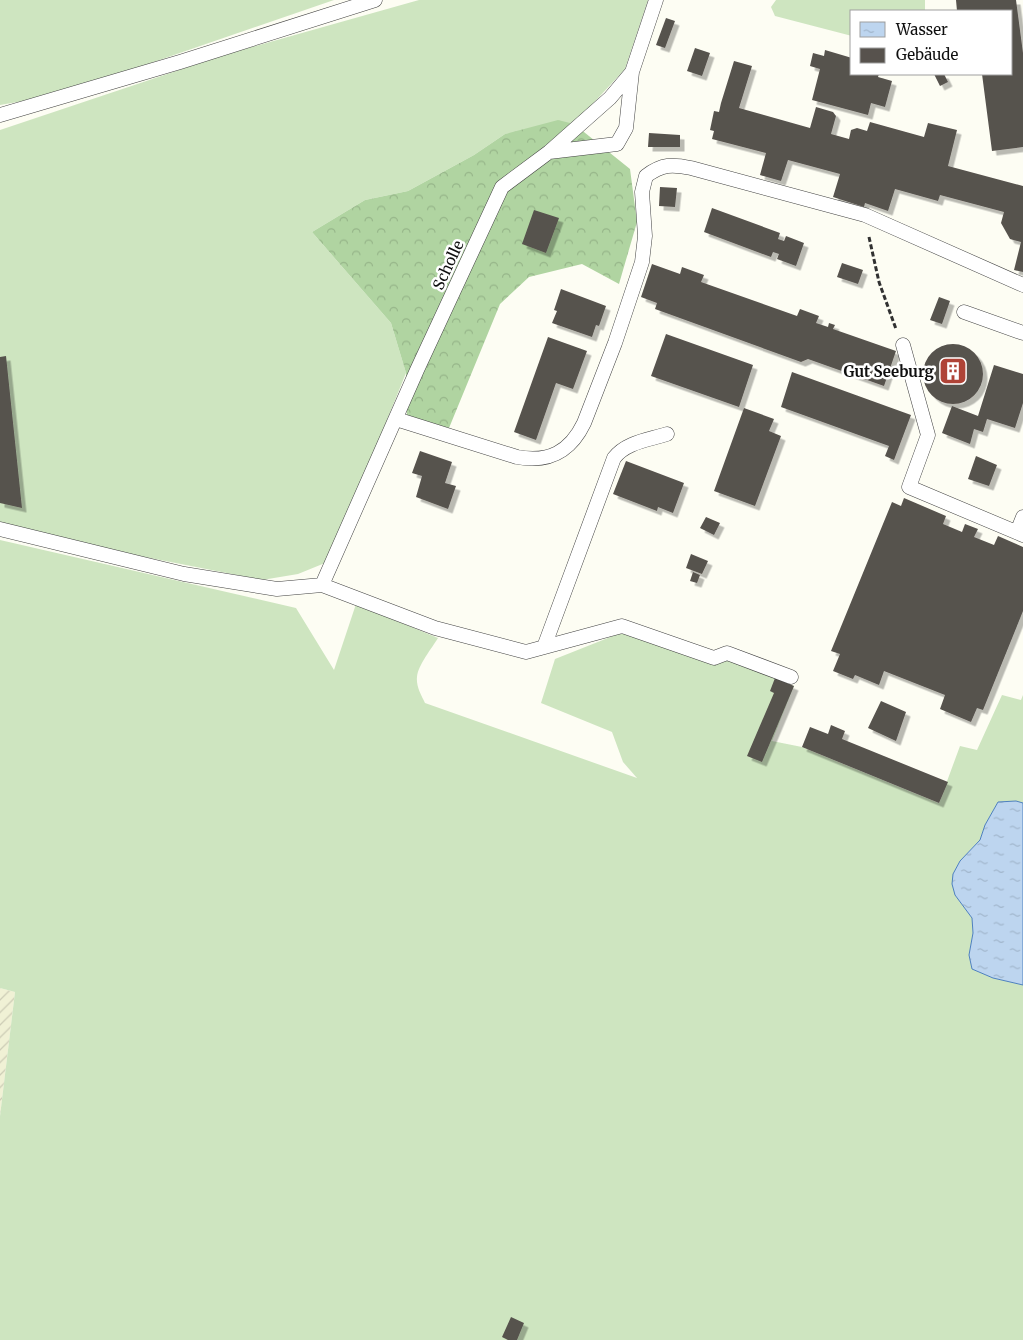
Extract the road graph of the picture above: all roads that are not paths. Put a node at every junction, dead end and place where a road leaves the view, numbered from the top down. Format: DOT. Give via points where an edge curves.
graph roads {
  1 [pos="375,0"];
  2 [pos="656,0"];
  3 [pos="632,72"];
  4 [pos="0,115"];
  5 [pos="549,152"];
  6 [pos="1023,285"];
  7 [pos="964,312"];
  8 [pos="1023,334"];
  9 [pos="903,346"];
  10 [pos="396,419"];
  11 [pos="667,434"];
  12 [pos="1023,517"];
  13 [pos="0,529"];
  14 [pos="1020,533"];
  15 [pos="322,585"];
  16 [pos="544,647"];
  17 [pos="791,677"];
  1 -- 4 [label="lane"];
  2 -- 3 [label="lane, Scholle"];
  3 -- 5 [label="lane, Scholle" via="610,98"];
  3 -- 5 [label="lane" via="626,128 617,144"];
  5 -- 10 [label="lane, Scholle" via="502,187"];
  6 -- 10 [label="lane" via="865,215 690,168 674,165 656,168 646,176 642,192 645,236 642,262 615,344 584,423 571,444 550,456 528,459"];
  7 -- 8 [label="lane"];
  9 -- 14 [label="lane" via="928,435 909,488"];
  10 -- 15 [label="lane, Scholle"];
  11 -- 16 [label="lane" via="623,449 614,458"];
  12 -- 14 [label="lane"];
  13 -- 15 [label="lane" via="184,574 277,589"];
  15 -- 16 [label="lane" via="435,628 526,652"];
  16 -- 17 [label="lane" via="622,626 714,658 727,654"];
}
